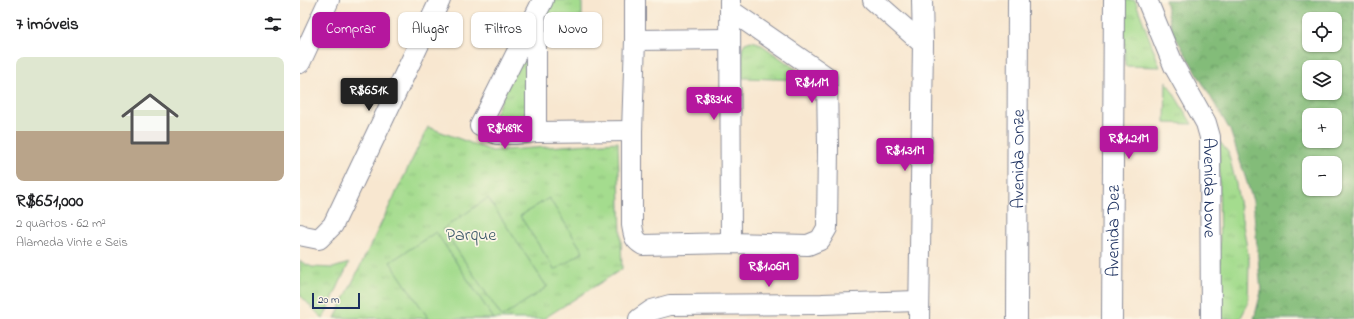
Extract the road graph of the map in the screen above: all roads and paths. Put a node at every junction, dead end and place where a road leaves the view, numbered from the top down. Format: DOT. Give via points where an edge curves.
graph roads {
  1 [pos="329,0"];
  2 [pos="440,0"];
  3 [pos="635,0"];
  4 [pos="922,0"];
  5 [pos="1018,0"];
  6 [pos="1114,0"];
  7 [pos="1147,0"];
  8 [pos="876,2"];
  9 [pos="730,5"];
  10 [pos="539,8"];
  11 [pos="730,39"];
  12 [pos="635,40"];
  13 [pos="924,44"];
  14 [pos="300,63"];
  15 [pos="632,131"];
  16 [pos="536,132"];
  17 [pos="300,234"];
  18 [pos="731,243"];
  19 [pos="918,310"];
  20 [pos="822,311"];
  21 [pos="723,312"];
  22 [pos="639,319"];
  23 [pos="1017,319"];
  24 [pos="1112,319"];
  25 [pos="1211,319"];
  1 -- 14 [label="street"];
  2 -- 17 [label="street" via="333,225 319,239"];
  3 -- 12 [label="street"];
  4 -- 8 [label="street" via="917,8 908,13"];
  4 -- 13 [label="street"];
  5 -- 23 [label="street, Avenida Onze"];
  6 -- 24 [label="street, Avenida Dez"];
  7 -- 25 [label="street, Avenida Nove" via="1174,66 1206,123 1210,137"];
  8 -- 13 [label="street"];
  9 -- 11 [label="street"];
  9 -- 18 [label="street" via="827,77 827,228 820,240 808,245"];
  10 -- 16 [label="street"];
  10 -- 16 [label="street" via="480,126 497,134"];
  11 -- 12 [label="street"];
  11 -- 18 [label="street"];
  12 -- 15 [label="street"];
  13 -- 19 [label="street"];
  15 -- 16 [label="street"];
  15 -- 18 [label="street" via="633,235 637,242 643,246"];
  19 -- 20 [label="street"];
  20 -- 21 [label="street"];
  21 -- 22 [label="street" via="670,305 652,310"];
}
